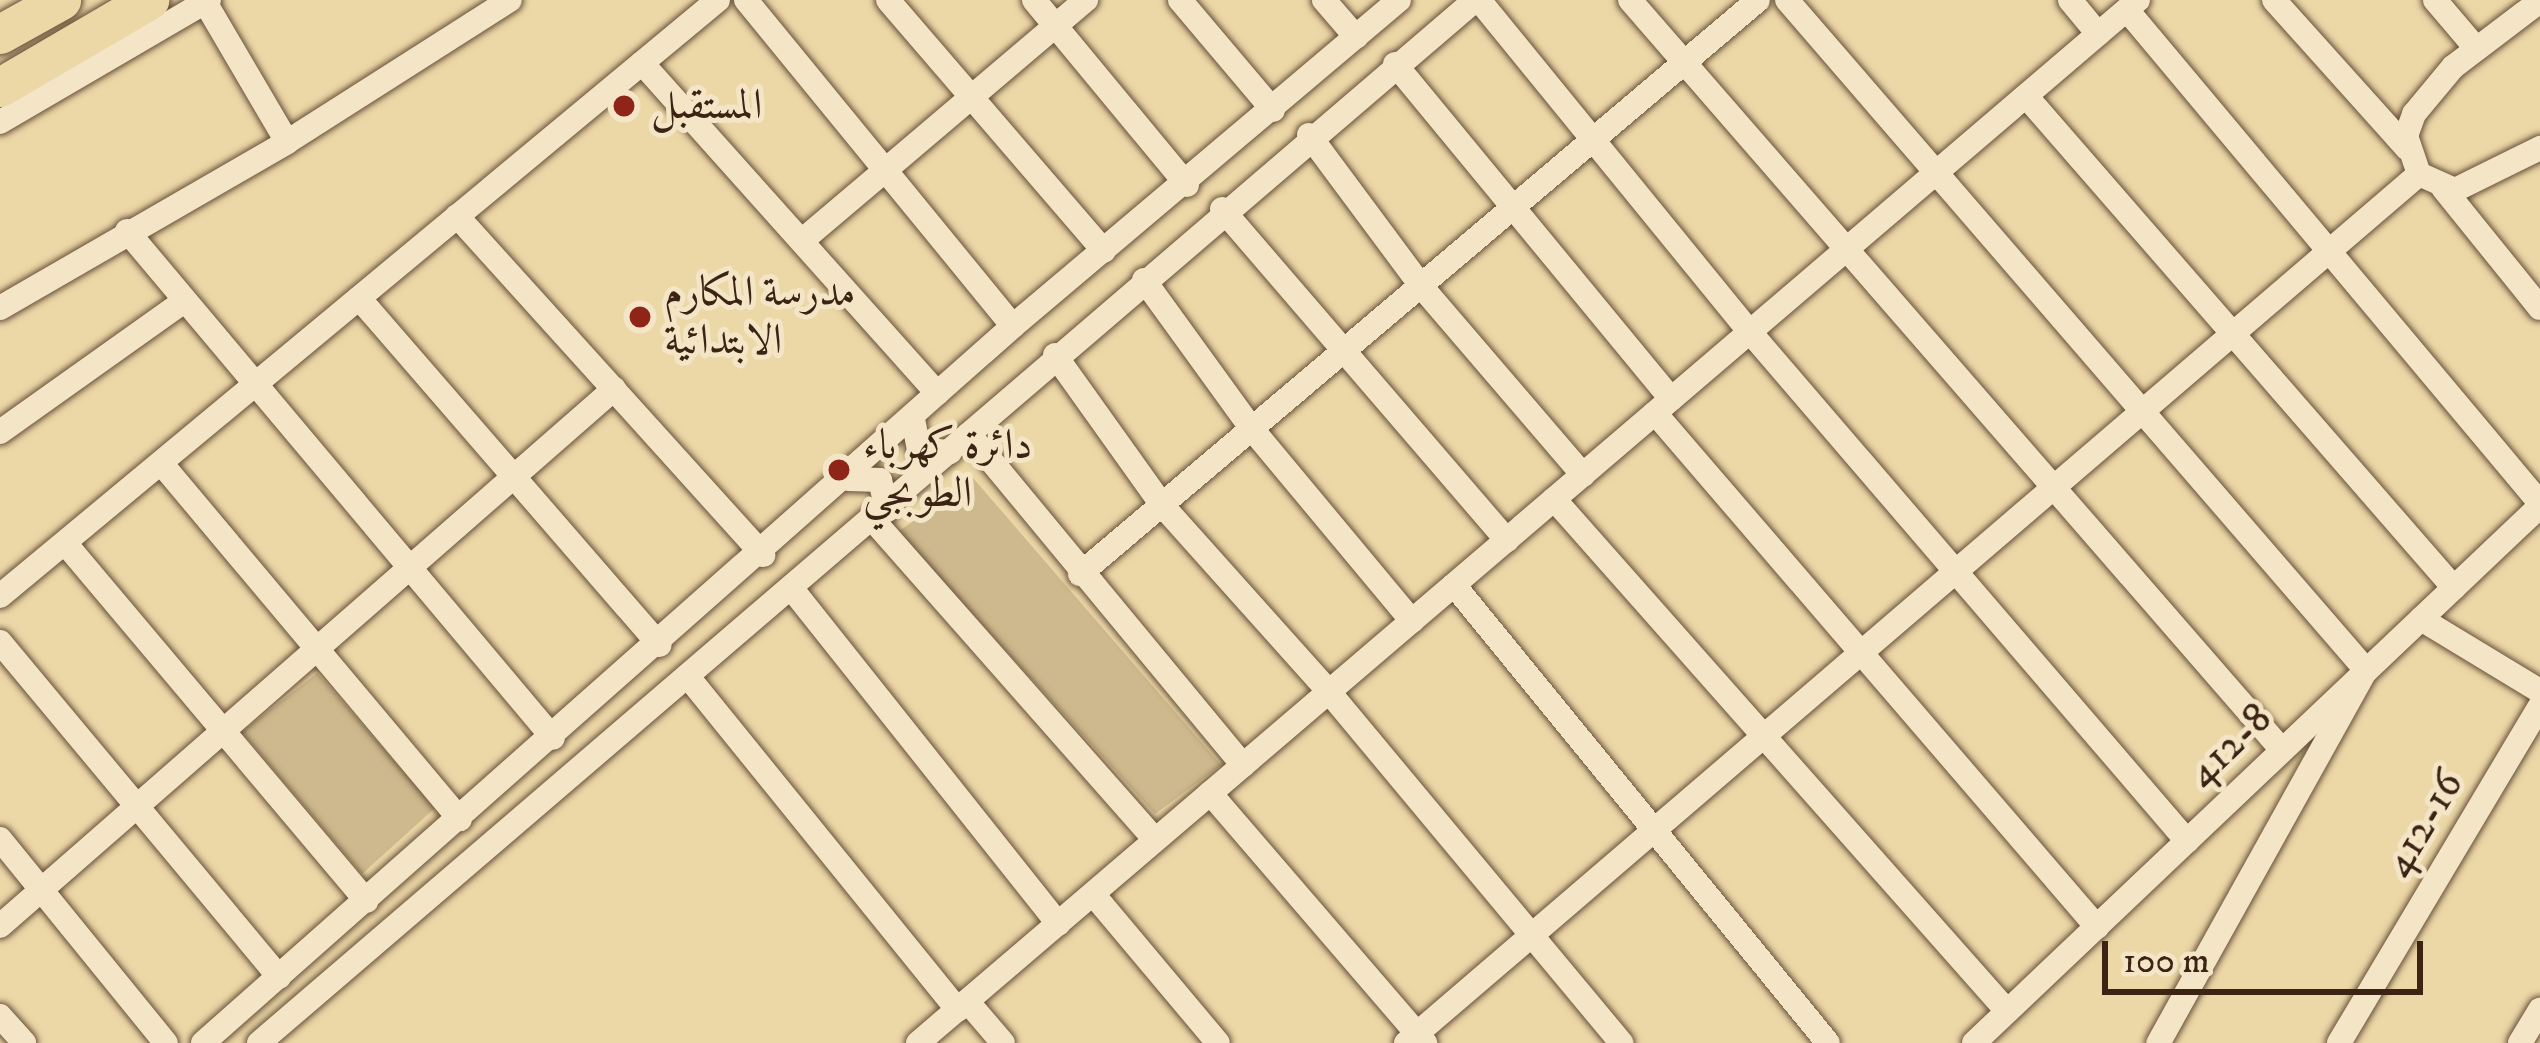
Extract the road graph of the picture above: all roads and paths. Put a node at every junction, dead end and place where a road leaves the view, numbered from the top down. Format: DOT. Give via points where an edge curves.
graph roads {
  1 [pos="61,0"];
  2 [pos="149,0"];
  3 [pos="510,0"];
  4 [pos="718,0"];
  5 [pos="746,0"];
  6 [pos="888,0"];
  7 [pos="1034,0"];
  8 [pos="1086,0"];
  9 [pos="1180,0"];
  10 [pos="1324,0"];
  11 [pos="1399,0"];
  12 [pos="1477,0"];
  13 [pos="1630,0"];
  14 [pos="1758,0"];
  15 [pos="1787,0"];
  16 [pos="2070,0"];
  17 [pos="2274,0"];
  18 [pos="2434,0"];
  19 [pos="207,1"];
  20 [pos="2540,1"];
  21 [pos="2133,5"];
  22 [pos="1055,26"];
  23 [pos="0,34"];
  24 [pos="2098,34"];
  25 [pos="1356,37"];
  26 [pos="2475,47"];
  27 [pos="642,63"];
  28 [pos="1395,64"];
  29 [pos="1682,64"];
  30 [pos="0,87"];
  31 [pos="2026,96"];
  32 [pos="970,99"];
  33 [pos="1273,110"];
  34 [pos="0,122"];
  35 [pos="1310,135"];
  36 [pos="1594,140"];
  37 [pos="287,142"];
  38 [pos="2407,148"];
  39 [pos="2540,148"];
  40 [pos="885,170"];
  41 [pos="1939,171"];
  42 [pos="2420,174"];
  43 [pos="1187,185"];
  44 [pos="2443,188"];
  45 [pos="1514,208"];
  46 [pos="1222,209"];
  47 [pos="458,216"];
  48 [pos="128,231"];
  49 [pos="804,239"];
  50 [pos="1104,250"];
  51 [pos="2332,252"];
  52 [pos="1842,253"];
  53 [pos="1144,280"];
  54 [pos="1421,286"];
  55 [pos="359,298"];
  56 [pos="184,301"];
  57 [pos="0,308"];
  58 [pos="2540,308"];
  59 [pos="1013,326"];
  60 [pos="1750,332"];
  61 [pos="2235,334"];
  62 [pos="1055,355"];
  63 [pos="1340,355"];
  64 [pos="256,383"];
  65 [pos="614,389"];
  66 [pos="937,393"];
  67 [pos="1663,406"];
  68 [pos="2145,412"];
  69 [pos="913,419"];
  70 [pos="1252,429"];
  71 [pos="0,432"];
  72 [pos="969,434"];
  73 [pos="950,452"];
  74 [pos="160,463"];
  75 [pos="1583,475"];
  76 [pos="514,476"];
  77 [pos="849,479"];
  78 [pos="2052,490"];
  79 [pos="1554,499"];
  80 [pos="1162,505"];
  81 [pos="2540,505"];
  82 [pos="881,515"];
  83 [pos="1507,540"];
  84 [pos="65,543"];
  85 [pos="763,554"];
  86 [pos="410,567"];
  87 [pos="1958,571"];
  88 [pos="1081,574"];
  89 [pos="1454,585"];
  90 [pos="2454,588"];
  91 [pos="791,589"];
  92 [pos="0,596"];
  93 [pos="2421,619"];
  94 [pos="1412,621"];
  95 [pos="0,642"];
  96 [pos="660,645"];
  97 [pos="317,649"];
  98 [pos="1859,656"];
  99 [pos="2366,670"];
  100 [pos="689,678"];
  101 [pos="2540,691"];
  102 [pos="1329,692"];
  103 [pos="2540,706"];
  104 [pos="223,731"];
  105 [pos="1765,736"];
  106 [pos="554,738"];
  107 [pos="2282,750"];
  108 [pos="1243,765"];
  109 [pos="1210,793"];
  110 [pos="485,797"];
  111 [pos="137,806"];
  112 [pos="460,819"];
  113 [pos="512,826"];
  114 [pos="1655,830"];
  115 [pos="0,839"];
  116 [pos="1155,840"];
  117 [pos="2187,841"];
  118 [pos="42,890"];
  119 [pos="1093,894"];
  120 [pos="366,901"];
  121 [pos="1058,924"];
  122 [pos="0,926"];
  123 [pos="2097,926"];
  124 [pos="1532,935"];
  125 [pos="279,976"];
  126 [pos="962,1005"];
  127 [pos="2540,1010"];
  128 [pos="2007,1012"];
  129 [pos="0,1016"];
  130 [pos="1416,1040"];
  131 [pos="24,1043"];
  132 [pos="166,1043"];
  133 [pos="203,1043"];
  134 [pos="259,1043"];
  135 [pos="918,1043"];
  136 [pos="1003,1043"];
  137 [pos="1218,1043"];
  138 [pos="1621,1043"];
  139 [pos="1828,1043"];
  140 [pos="1974,1043"];
  141 [pos="2158,1043"];
  142 [pos="2339,1043"];
  143 [pos="2520,1043"];
  1 -- 23 [label="main road"];
  2 -- 30 [label="main road"];
  3 -- 37 [label="street"];
  4 -- 27 [label="street"];
  5 -- 40 [label="street"];
  6 -- 32 [label="street"];
  7 -- 22 [label="street"];
  8 -- 22 [label="street"];
  9 -- 33 [label="street"];
  10 -- 25 [label="street"];
  11 -- 25 [label="street"];
  12 -- 28 [label="street"];
  12 -- 36 [label="street"];
  13 -- 29 [label="street"];
  14 -- 29 [label="street"];
  15 -- 41 [label="street"];
  16 -- 24 [label="street"];
  17 -- 38 [label="street"];
  18 -- 26 [label="street"];
  19 -- 34 [label="street"];
  19 -- 37 [label="street"];
  20 -- 26 [label="street"];
  21 -- 24 [label="street"];
  21 -- 51 [label="street"];
  22 -- 32 [label="street"];
  22 -- 43 [label="street"];
  24 -- 31 [label="street"];
  25 -- 33 [label="street"];
  26 -- 38 [label="street" via="2414,114"];
  27 -- 47 [label="street"];
  27 -- 49 [label="street"];
  28 -- 35 [label="street"];
  28 -- 45 [label="street"];
  29 -- 36 [label="street"];
  29 -- 52 [label="street"];
  31 -- 41 [label="street"];
  31 -- 61 [label="street"];
  32 -- 40 [label="street"];
  32 -- 50 [label="street"];
  33 -- 43 [label="street"];
  35 -- 46 [label="street"];
  35 -- 54 [label="street"];
  36 -- 45 [label="street"];
  36 -- 60 [label="street"];
  37 -- 48 [label="street"];
  38 -- 42 [label="street"];
  39 -- 44 [label="street" via="2467,189"];
  40 -- 49 [label="street"];
  40 -- 59 [label="street"];
  41 -- 52 [label="street"];
  41 -- 68 [label="street"];
  42 -- 44 [label="street"];
  42 -- 51 [label="street"];
  43 -- 50 [label="street"];
  44 -- 58 [label="street"];
  45 -- 54 [label="street"];
  45 -- 67 [label="street"];
  46 -- 53 [label="street"];
  46 -- 63 [label="street"];
  47 -- 55 [label="street"];
  47 -- 65 [label="street"];
  48 -- 56 [label="street"];
  48 -- 57 [label="street"];
  49 -- 66 [label="street"];
  50 -- 59 [label="street"];
  51 -- 61 [label="street"];
  51 -- 81 [label="street"];
  52 -- 60 [label="street"];
  52 -- 78 [label="street"];
  53 -- 62 [label="street"];
  53 -- 70 [label="street"];
  54 -- 63 [label="street"];
  54 -- 75 [label="street"];
  55 -- 64 [label="street"];
  55 -- 76 [label="street"];
  56 -- 64 [label="street"];
  56 -- 71 [label="street"];
  59 -- 66 [label="street"];
  60 -- 67 [label="street"];
  60 -- 87 [label="street"];
  61 -- 68 [label="street"];
  61 -- 90 [label="street"];
  62 -- 72 [label="street"];
  62 -- 80 [label="street"];
  63 -- 70 [label="street"];
  63 -- 83 [label="street"];
  64 -- 74 [label="street"];
  64 -- 86 [label="street"];
  65 -- 76 [label="street"];
  65 -- 85 [label="street"];
  66 -- 69 [label="street"];
  67 -- 75 [label="street"];
  67 -- 98 [label="street"];
  68 -- 78 [label="street"];
  68 -- 99 [label="street"];
  69 -- 73 [label="street" via="919,449"];
  69 -- 77 [label="street"];
  70 -- 80 [label="street"];
  70 -- 94 [label="street"];
  72 -- 73 [label="street"];
  72 -- 88 [label="street"];
  73 -- 82 [label="street"];
  74 -- 84 [label="street"];
  74 -- 97 [label="street"];
  75 -- 79 [label="street"];
  76 -- 86 [label="street"];
  76 -- 96 [label="street"];
  77 -- 82 [label="street" via="880,480"];
  77 -- 85 [label="street"];
  78 -- 87 [label="street"];
  78 -- 107 [label="street"];
  79 -- 83 [label="street"];
  79 -- 105 [label="street"];
  80 -- 88 [label="street"];
  80 -- 102 [label="street"];
  81 -- 90 [label="street, 412-8"];
  82 -- 91 [label="street"];
  82 -- 116 [label="street"];
  83 -- 89 [label="street"];
  84 -- 92 [label="street"];
  84 -- 104 [label="street"];
  85 -- 96 [label="street"];
  86 -- 97 [label="street"];
  86 -- 106 [label="street"];
  87 -- 98 [label="street"];
  87 -- 117 [label="street"];
  88 -- 108 [label="street"];
  89 -- 94 [label="street"];
  89 -- 114 [label="street"];
  90 -- 93 [label="street, 412-8"];
  91 -- 100 [label="street"];
  91 -- 121 [label="street"];
  93 -- 99 [label="street, 412-8"];
  93 -- 101 [label="street"];
  94 -- 102 [label="street"];
  95 -- 111 [label="street"];
  96 -- 106 [label="street"];
  97 -- 104 [label="street"];
  97 -- 112 [label="street"];
  98 -- 105 [label="street"];
  98 -- 123 [label="street"];
  99 -- 107 [label="street, 412-8"];
  99 -- 141 [label="street"];
  100 -- 113 [label="street"];
  100 -- 126 [label="street"];
  102 -- 108 [label="street"];
  102 -- 124 [label="street"];
  103 -- 142 [label="street, 412-16"];
  104 -- 111 [label="street"];
  104 -- 120 [label="street"];
  105 -- 114 [label="street"];
  105 -- 128 [label="street"];
  106 -- 110 [label="street"];
  107 -- 117 [label="street, 412-8"];
  108 -- 109 [label="street"];
  109 -- 116 [label="street"];
  109 -- 130 [label="street"];
  110 -- 112 [label="street"];
  110 -- 113 [label="street"];
  111 -- 118 [label="street"];
  111 -- 125 [label="street"];
  112 -- 120 [label="street"];
  113 -- 134 [label="street"];
  114 -- 124 [label="street"];
  114 -- 139 [label="street"];
  115 -- 118 [label="street"];
  116 -- 119 [label="street"];
  117 -- 123 [label="street, 412-8"];
  118 -- 122 [label="street"];
  118 -- 132 [label="street"];
  119 -- 121 [label="street"];
  119 -- 137 [label="street"];
  120 -- 125 [label="street"];
  121 -- 126 [label="street"];
  123 -- 128 [label="street, 412-8"];
  124 -- 130 [label="street"];
  124 -- 138 [label="street"];
  125 -- 133 [label="street"];
  126 -- 135 [label="street"];
  126 -- 136 [label="street"];
  127 -- 143 [label="street"];
  128 -- 140 [label="street, 412-8"];
  129 -- 131 [label="street"];
}
